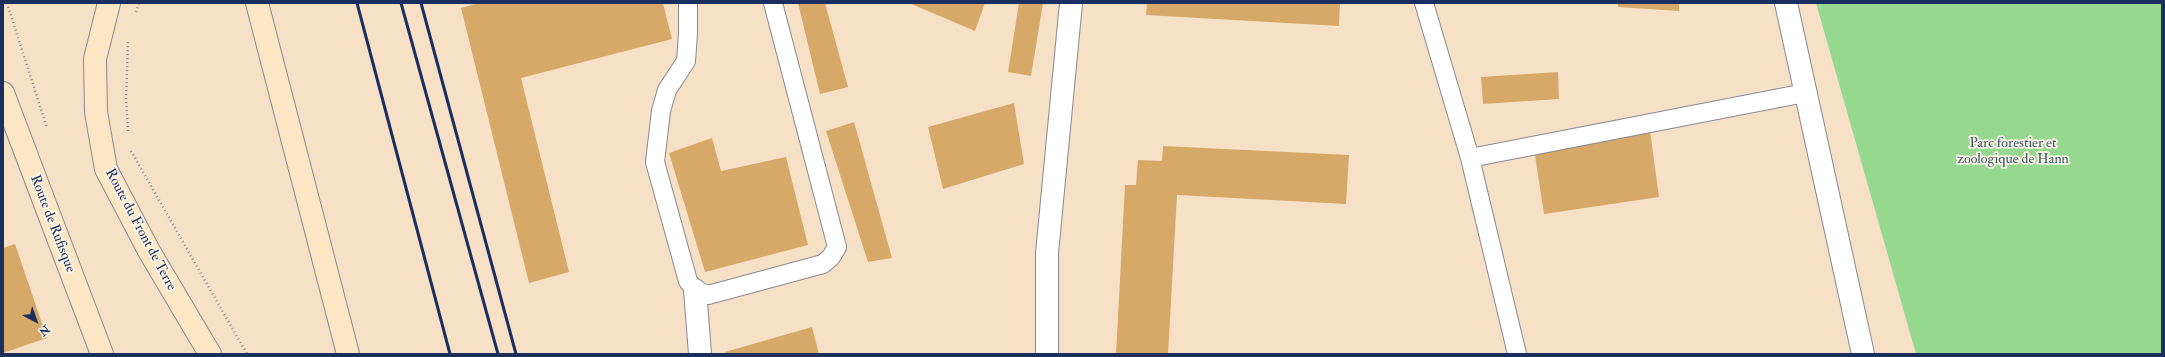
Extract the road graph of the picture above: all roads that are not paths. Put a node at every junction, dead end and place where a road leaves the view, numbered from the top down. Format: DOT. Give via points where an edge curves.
graph roads {
  1 [pos="109,3"];
  2 [pos="257,3"];
  3 [pos="688,3"];
  4 [pos="773,3"];
  5 [pos="1071,3"];
  6 [pos="1424,3"];
  7 [pos="1786,3"];
  8 [pos="3,93"];
  9 [pos="1805,93"];
  10 [pos="1470,158"];
  11 [pos="695,290"];
  12 [pos="102,354"];
  13 [pos="210,354"];
  14 [pos="348,354"];
  15 [pos="700,354"];
  16 [pos="1047,354"];
  17 [pos="1518,354"];
  18 [pos="1863,354"];
  1 -- 13 [label="main road, Route du Front de Terre" via="95,59 96,112 106,169 149,252"];
  2 -- 14 [label="main road"];
  3 -- 11 [label="lane" via="686,61 667,90 661,111 655,162 688,281"];
  4 -- 11 [label="lane" via="837,247 831,258 823,264 708,295"];
  5 -- 16 [label="street" via="1047,253"];
  6 -- 10 [label="lane"];
  7 -- 9 [label="street"];
  8 -- 12 [label="main road, Route de Rufisque"];
  9 -- 10 [label="lane"];
  9 -- 18 [label="street"];
  10 -- 17 [label="lane"];
  11 -- 15 [label="street"];
}
